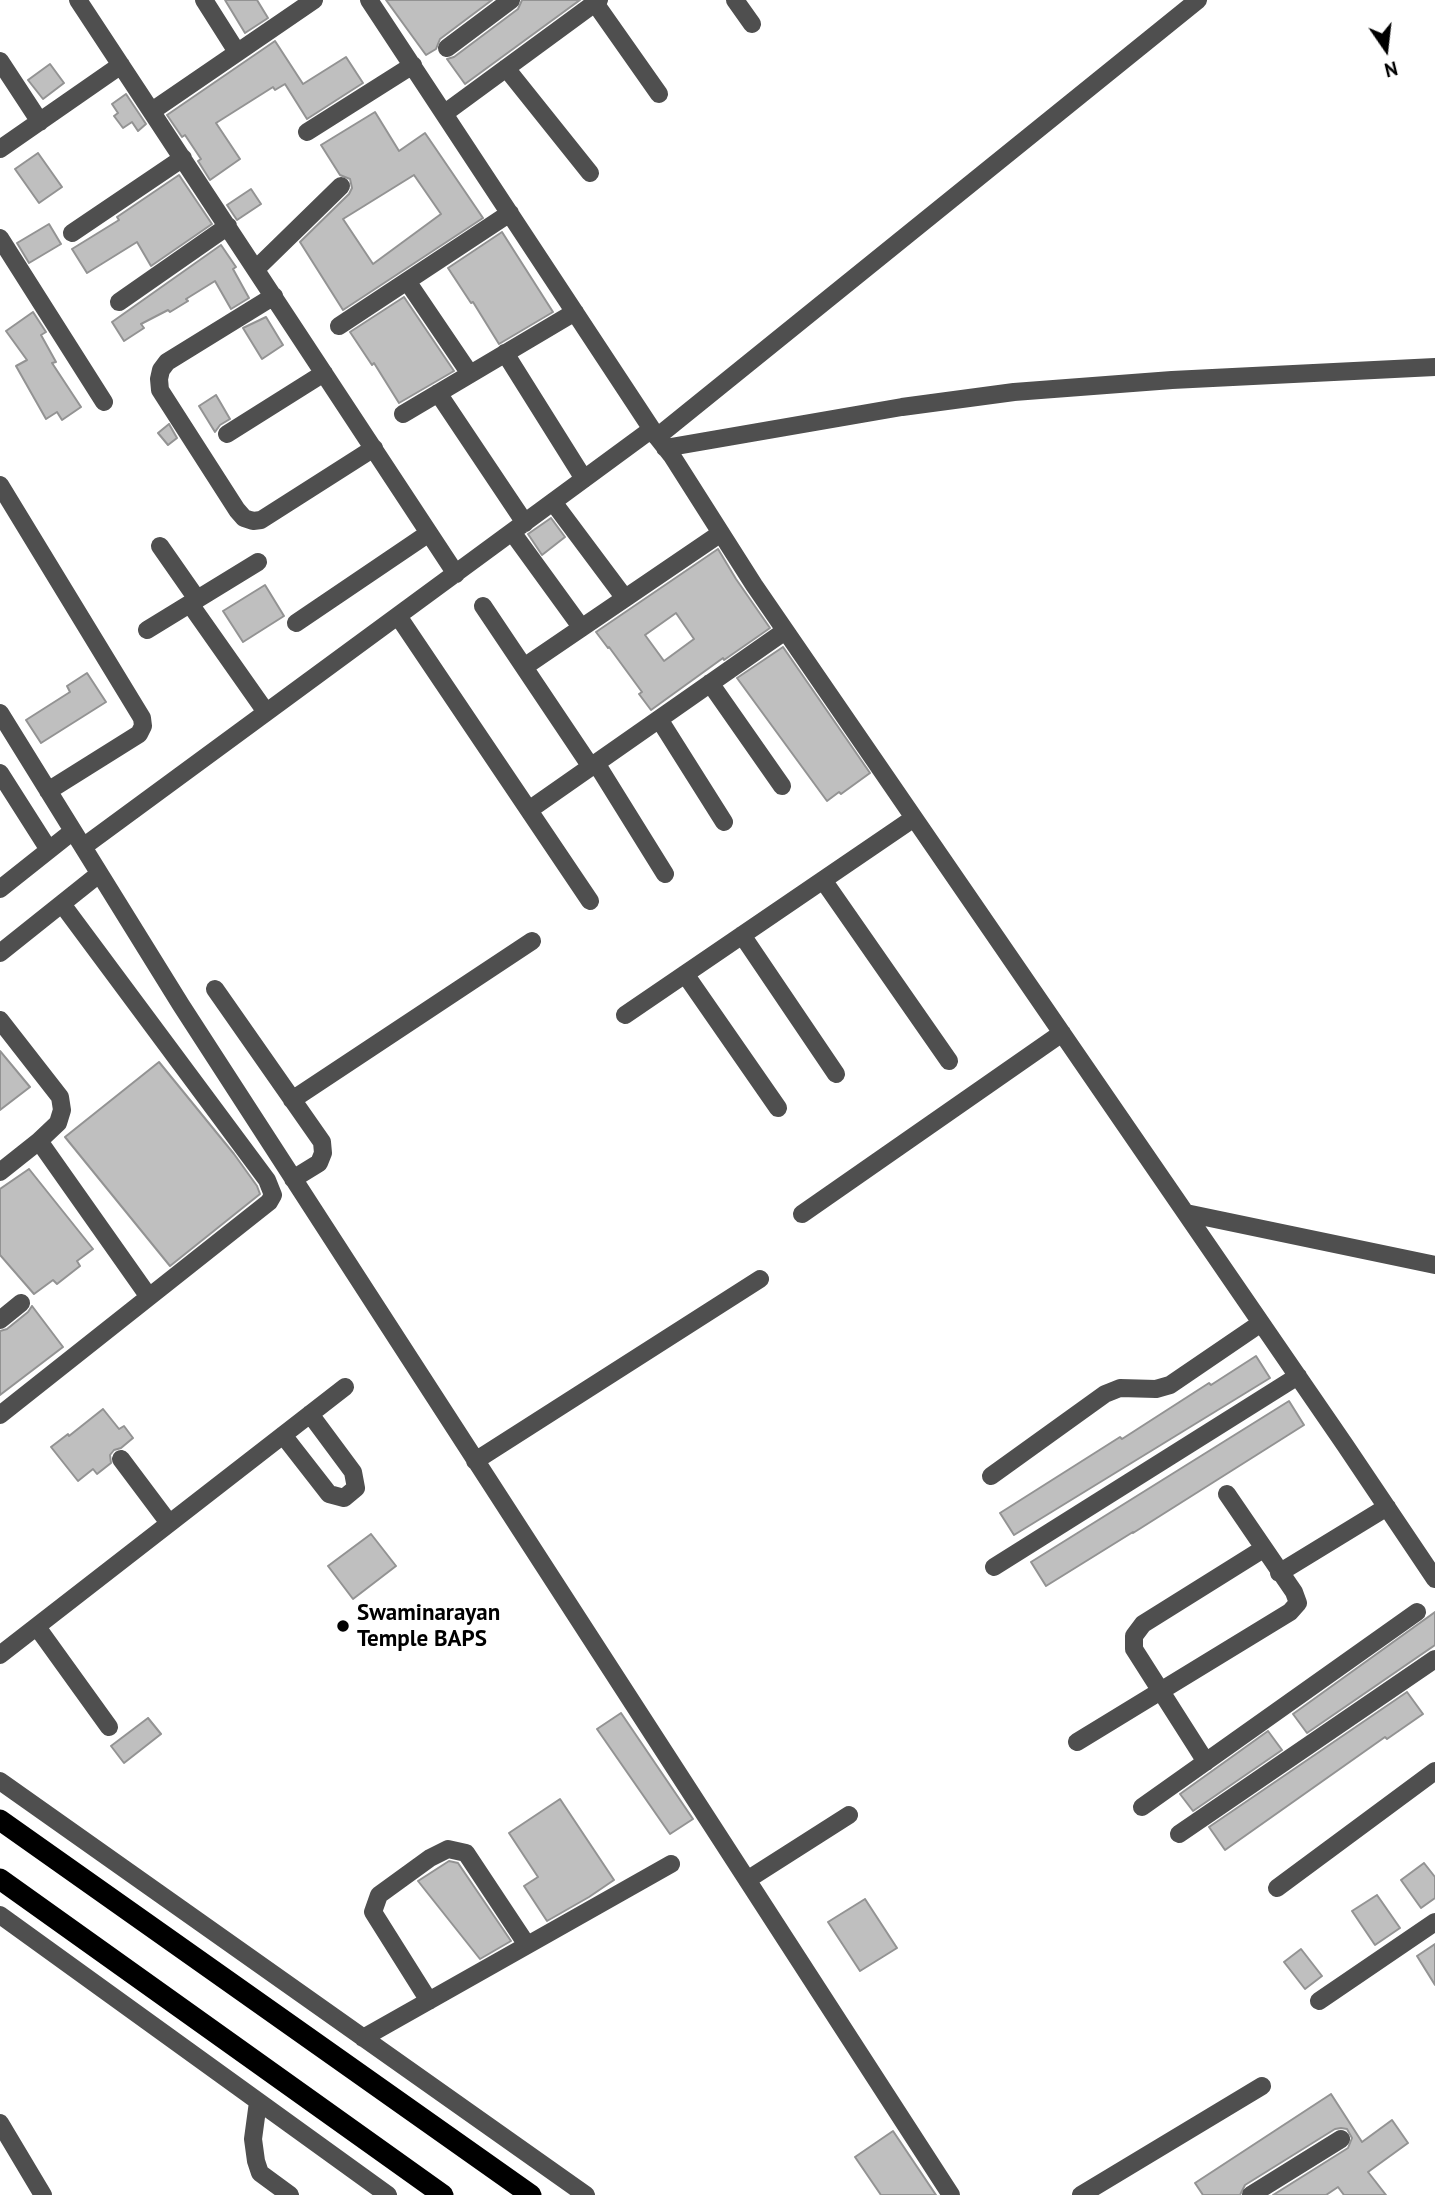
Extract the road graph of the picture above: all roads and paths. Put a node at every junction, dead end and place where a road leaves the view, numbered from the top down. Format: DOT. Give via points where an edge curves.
graph roads {
  1 [pos="78,0"];
  2 [pos="204,0"];
  3 [pos="314,0"];
  4 [pos="369,0"];
  5 [pos="511,0"];
  6 [pos="735,0"];
  7 [pos="1198,0"];
  8 [pos="597,1"];
  9 [pos="752,24"];
  10 [pos="447,48"];
  11 [pos="237,52"];
  12 [pos="0,61"];
  13 [pos="121,65"];
  14 [pos="413,65"];
  15 [pos="506,68"];
  16 [pos="659,94"];
  17 [pos="152,111"];
  18 [pos="445,113"];
  19 [pos="40,122"];
  20 [pos="307,132"];
  21 [pos="0,149"];
  22 [pos="183,158"];
  23 [pos="590,173"];
  24 [pos="341,186"];
  25 [pos="510,213"];
  26 [pos="228,226"];
  27 [pos="72,233"];
  28 [pos="0,238"];
  29 [pos="296,245"];
  30 [pos="256,269"];
  31 [pos="407,281"];
  32 [pos="274,296"];
  33 [pos="119,302"];
  34 [pos="575,312"];
  35 [pos="339,326"];
  36 [pos="505,354"];
  37 [pos="1435,367"];
  38 [pos="324,373"];
  39 [pos="470,374"];
  40 [pos="438,393"];
  41 [pos="104,402"];
  42 [pos="404,414"];
  43 [pos="227,434"];
  44 [pos="658,438"];
  45 [pos="374,448"];
  46 [pos="584,479"];
  47 [pos="0,485"];
  48 [pos="553,502"];
  49 [pos="518,527"];
  50 [pos="429,533"];
  51 [pos="721,533"];
  52 [pos="160,546"];
  53 [pos="258,562"];
  54 [pos="456,573"];
  55 [pos="624,597"];
  56 [pos="193,601"];
  57 [pos="483,606"];
  58 [pos="398,616"];
  59 [pos="296,623"];
  60 [pos="582,627"];
  61 [pos="147,630"];
  62 [pos="785,631"];
  63 [pos="524,667"];
  64 [pos="710,683"];
  65 [pos="266,712"];
  66 [pos="0,713"];
  67 [pos="659,719"];
  68 [pos="593,765"];
  69 [pos="0,773"];
  70 [pos="782,786"];
  71 [pos="48,791"];
  72 [pos="529,810"];
  73 [pos="914,818"];
  74 [pos="724,822"];
  75 [pos="73,831"];
  76 [pos="83,847"];
  77 [pos="48,850"];
  78 [pos="99,874"];
  79 [pos="665,874"];
  80 [pos="822,880"];
  81 [pos="0,889"];
  82 [pos="590,901"];
  83 [pos="62,904"];
  84 [pos="742,936"];
  85 [pos="532,941"];
  86 [pos="0,953"];
  87 [pos="685,974"];
  88 [pos="215,989"];
  89 [pos="625,1016"];
  90 [pos="0,1020"];
  91 [pos="1062,1033"];
  92 [pos="949,1061"];
  93 [pos="836,1074"];
  94 [pos="292,1100"];
  95 [pos="778,1108"];
  96 [pos="40,1141"];
  97 [pos="0,1172"];
  98 [pos="293,1179"];
  99 [pos="1186,1213"];
  100 [pos="802,1214"];
  101 [pos="1435,1265"];
  102 [pos="760,1279"];
  103 [pos="149,1297"];
  104 [pos="21,1303"];
  105 [pos="0,1320"];
  106 [pos="1261,1323"];
  107 [pos="1298,1376"];
  108 [pos="345,1387"];
  109 [pos="310,1414"];
  110 [pos="0,1415"];
  111 [pos="283,1435"];
  112 [pos="121,1459"];
  113 [pos="475,1461"];
  114 [pos="991,1476"];
  115 [pos="1227,1494"];
  116 [pos="1387,1507"];
  117 [pos="170,1523"];
  118 [pos="1263,1549"];
  119 [pos="993,1567"];
  120 [pos="1279,1573"];
  121 [pos="1435,1579"];
  122 [pos="1417,1612"];
  123 [pos="37,1627"];
  124 [pos="2,1650"];
  125 [pos="1435,1659"];
  126 [pos="1160,1692"];
  127 [pos="109,1727"];
  128 [pos="1077,1742"];
  129 [pos="1206,1762"];
  130 [pos="1435,1771"];
  131 [pos="0,1781"];
  132 [pos="1142,1807"];
  133 [pos="849,1815"];
  134 [pos="0,1820"];
  135 [pos="1179,1834"];
  136 [pos="671,1864"];
  137 [pos="0,1880"];
  138 [pos="747,1880"];
  139 [pos="1277,1888"];
  140 [pos="0,1915"];
  141 [pos="1435,1922"];
  142 [pos="527,1945"];
  143 [pos="429,2001"];
  144 [pos="1319,2001"];
  145 [pos="363,2038"];
  146 [pos="1262,2087"];
  147 [pos="258,2102"];
  148 [pos="0,2123"];
  149 [pos="1341,2138"];
  150 [pos="43,2195"];
  151 [pos="290,2195"];
  152 [pos="388,2195"];
  153 [pos="443,2195"];
  154 [pos="531,2195"];
  155 [pos="586,2195"];
  156 [pos="951,2195"];
  157 [pos="1082,2195"];
  158 [pos="1251,2195"];
  1 -- 13 [label="street"];
  2 -- 11 [label="street"];
  3 -- 11 [label="street"];
  4 -- 14 [label="street"];
  5 -- 10 [label="street"];
  6 -- 9 [label="street"];
  7 -- 44 [label="street"];
  8 -- 15 [label="street"];
  8 -- 16 [label="street"];
  11 -- 17 [label="street"];
  12 -- 19 [label="street"];
  13 -- 17 [label="street"];
  13 -- 19 [label="street"];
  14 -- 18 [label="street"];
  14 -- 20 [label="street"];
  15 -- 18 [label="street"];
  15 -- 23 [label="street"];
  17 -- 22 [label="street"];
  18 -- 25 [label="street"];
  19 -- 21 [label="street"];
  22 -- 26 [label="street"];
  22 -- 27 [label="street"];
  24 -- 30 [label="street"];
  25 -- 31 [label="street"];
  25 -- 34 [label="street"];
  26 -- 30 [label="street"];
  26 -- 33 [label="street"];
  28 -- 41 [label="street"];
  29 -- 30 [label="street"];
  30 -- 32 [label="street"];
  31 -- 35 [label="street"];
  31 -- 39 [label="street"];
  32 -- 38 [label="street"];
  32 -- 45 [label="street" via="167,362 159,379 160,390 237,510 244,518 261,520"];
  34 -- 36 [label="street"];
  34 -- 44 [label="street"];
  36 -- 39 [label="street"];
  36 -- 46 [label="street"];
  37 -- 44 [label="street" via="1014,392"];
  38 -- 43 [label="street"];
  38 -- 45 [label="street"];
  39 -- 40 [label="street"];
  40 -- 42 [label="street"];
  40 -- 49 [label="street"];
  44 -- 46 [label="street"];
  44 -- 51 [label="street"];
  45 -- 50 [label="street"];
  46 -- 48 [label="street"];
  47 -- 71 [label="street" via="142,718 139,734"];
  48 -- 49 [label="street"];
  48 -- 55 [label="street"];
  49 -- 54 [label="street"];
  49 -- 60 [label="street"];
  50 -- 54 [label="street"];
  50 -- 59 [label="street"];
  51 -- 55 [label="street"];
  51 -- 62 [label="street"];
  52 -- 56 [label="street"];
  53 -- 56 [label="street"];
  54 -- 58 [label="street"];
  55 -- 60 [label="street"];
  56 -- 61 [label="street"];
  56 -- 65 [label="street"];
  57 -- 63 [label="street"];
  58 -- 65 [label="street"];
  58 -- 72 [label="street"];
  60 -- 63 [label="street"];
  62 -- 64 [label="street"];
  62 -- 73 [label="street"];
  63 -- 68 [label="street"];
  64 -- 67 [label="street"];
  64 -- 70 [label="street"];
  65 -- 76 [label="street"];
  66 -- 71 [label="street"];
  67 -- 68 [label="street"];
  67 -- 74 [label="street"];
  68 -- 72 [label="street"];
  68 -- 79 [label="street"];
  69 -- 77 [label="street"];
  71 -- 75 [label="street"];
  72 -- 82 [label="street"];
  73 -- 80 [label="street"];
  73 -- 91 [label="street"];
  75 -- 76 [label="street"];
  75 -- 77 [label="street"];
  76 -- 78 [label="street"];
  77 -- 81 [label="street"];
  78 -- 83 [label="street"];
  78 -- 98 [label="street"];
  80 -- 84 [label="street"];
  80 -- 92 [label="street"];
  83 -- 86 [label="street"];
  83 -- 103 [label="street" via="272,1187 269,1202"];
  84 -- 87 [label="street"];
  84 -- 93 [label="street"];
  85 -- 94 [label="street"];
  87 -- 89 [label="street"];
  87 -- 95 [label="street"];
  88 -- 94 [label="street"];
  90 -- 96 [label="street" via="60,1097 58,1123"];
  91 -- 99 [label="street"];
  91 -- 100 [label="street"];
  94 -- 98 [label="street" via="322,1142 323,1153 319,1163"];
  96 -- 97 [label="street"];
  96 -- 103 [label="street"];
  98 -- 113 [label="street"];
  99 -- 101 [label="street"];
  99 -- 106 [label="street"];
  102 -- 113 [label="street"];
  103 -- 110 [label="street"];
  104 -- 105 [label="street"];
  106 -- 107 [label="street"];
  106 -- 114 [label="street" via="1170,1385 1120,1388 1105,1394"];
  107 -- 116 [label="street"];
  107 -- 119 [label="street"];
  108 -- 109 [label="street"];
  109 -- 111 [label="street"];
  109 -- 111 [label="street" via="353,1472 356,1488 344,1498 329,1494"];
  111 -- 117 [label="street"];
  112 -- 117 [label="street"];
  113 -- 138 [label="street"];
  115 -- 118 [label="street"];
  116 -- 120 [label="street"];
  116 -- 121 [label="street"];
  117 -- 123 [label="street"];
  118 -- 120 [label="street"];
  118 -- 126 [label="street" via="1143,1624 1133,1636 1134,1649"];
  120 -- 126 [label="street" via="1298,1603 1290,1612"];
  122 -- 129 [label="street"];
  123 -- 124 [label="street"];
  123 -- 127 [label="street"];
  125 -- 135 [label="street"];
  126 -- 128 [label="street"];
  126 -- 129 [label="street"];
  129 -- 132 [label="street"];
  130 -- 139 [label="street"];
  131 -- 145 [label="street"];
  133 -- 138 [label="street"];
  134 -- 154 [label="highway"];
  136 -- 142 [label="street"];
  137 -- 153 [label="highway"];
  138 -- 156 [label="street"];
  140 -- 147 [label="street"];
  141 -- 144 [label="street"];
  142 -- 143 [label="street"];
  142 -- 143 [label="street" via="466,1853 447,1849 430,1858 379,1895 373,1912"];
  143 -- 145 [label="street"];
  145 -- 155 [label="street"];
  146 -- 157 [label="street"];
  147 -- 151 [label="street" via="253,2139 260,2173"];
  147 -- 152 [label="street"];
  148 -- 150 [label="street"];
  149 -- 158 [label="street"];
}
